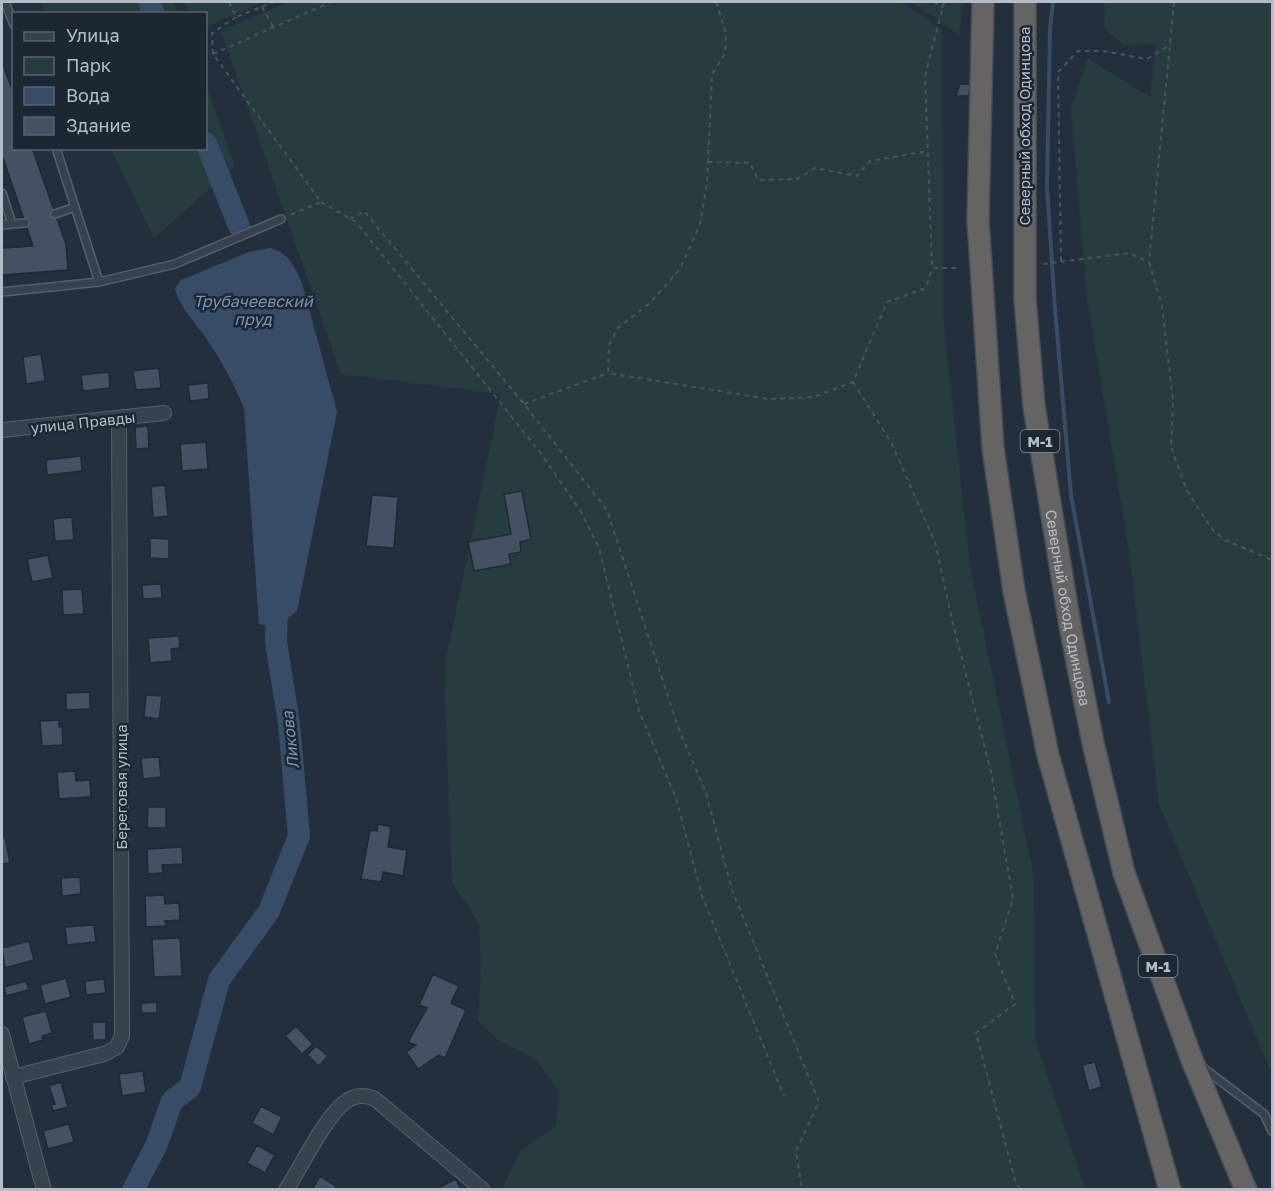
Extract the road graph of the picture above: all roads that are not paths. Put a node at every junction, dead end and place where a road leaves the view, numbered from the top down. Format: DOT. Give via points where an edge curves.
graph roads {
  1 [pos="5,2"];
  2 [pos="983,2"];
  3 [pos="1025,2"];
  4 [pos="12,20"];
  5 [pos="57,150"];
  6 [pos="2,193"];
  7 [pos="75,207"];
  8 [pos="55,214"];
  9 [pos="281,219"];
  10 [pos="25,223"];
  11 [pos="12,224"];
  12 [pos="2,225"];
  13 [pos="99,282"];
  14 [pos="2,292"];
  15 [pos="164,413"];
  16 [pos="119,418"];
  17 [pos="2,430"];
  18 [pos="2,1034"];
  19 [pos="1192,1060"];
  20 [pos="14,1077"];
  21 [pos="1272,1131"];
  22 [pos="44,1190"];
  23 [pos="286,1190"];
  24 [pos="483,1190"];
  25 [pos="1170,1190"];
  26 [pos="1246,1190"];
  1 -- 4 [label="lane"];
  2 -- 25 [label="highway" via="978,220 993,448 1014,591 1048,755"];
  3 -- 19 [label="highway, Северный обход Одинцова / М-1" via="1025,300 1034,406 1071,631 1124,873"];
  5 -- 7 [label="lane"];
  6 -- 11 [label="lane"];
  7 -- 8 [label="lane"];
  7 -- 13 [label="lane"];
  9 -- 13 [label="lane" via="175,264"];
  10 -- 11 [label="lane"];
  11 -- 12 [label="lane"];
  13 -- 14 [label="lane"];
  15 -- 16 [label="street, улица Правды"];
  16 -- 17 [label="street, улица Правды"];
  16 -- 20 [label="street, Береговая улица" via="122,1036 117,1047 104,1054"];
  18 -- 20 [label="street"];
  19 -- 21 [label="lane" via="1263,1114"];
  19 -- 26 [label="highway, Северный обход Одинцова / М-1"];
  20 -- 22 [label="street"];
  23 -- 24 [label="street" via="333,1115 355,1096 366,1096 375,1099"];
}
